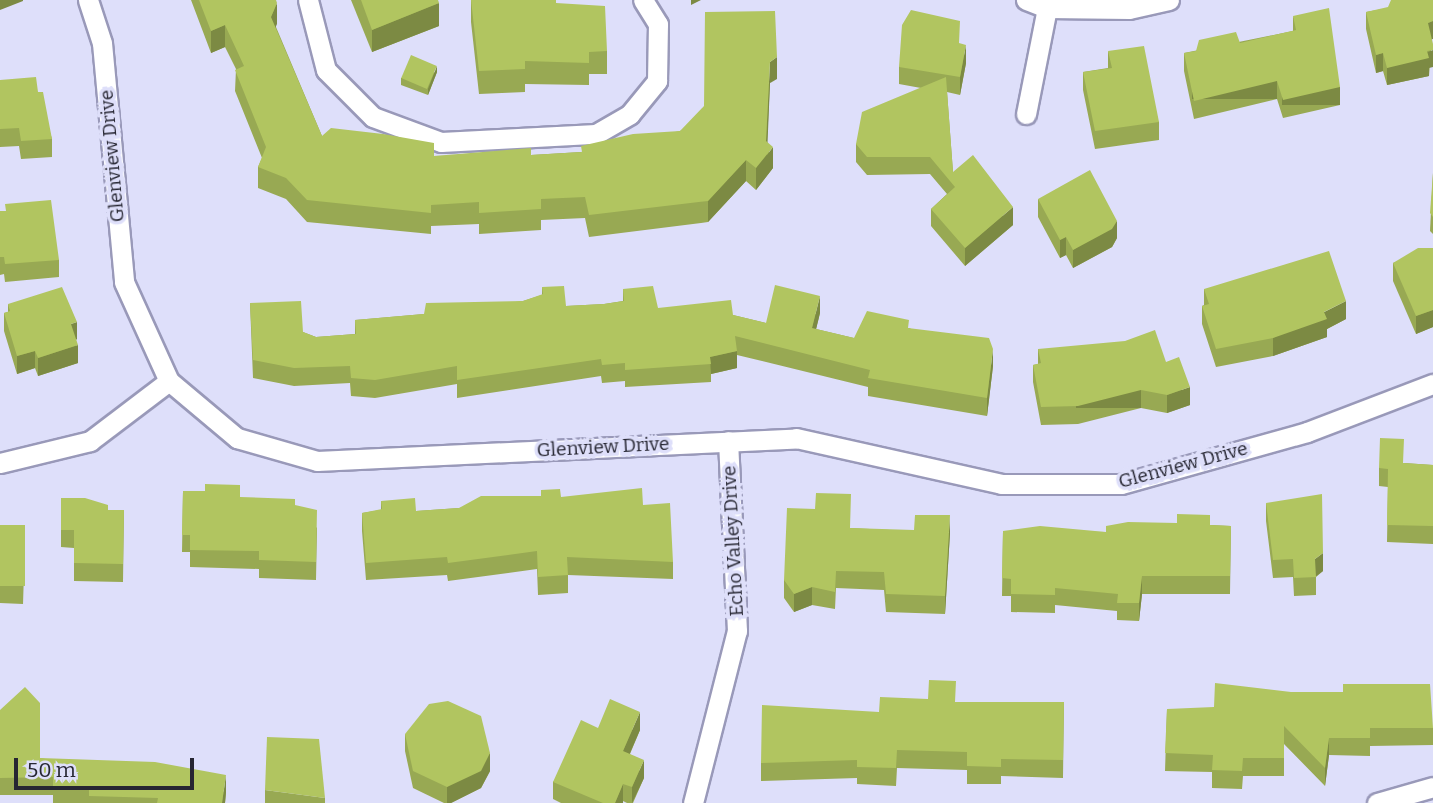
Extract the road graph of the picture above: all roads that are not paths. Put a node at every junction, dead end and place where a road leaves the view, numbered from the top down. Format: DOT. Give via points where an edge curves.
graph roads {
  1 [pos="88,0"];
  2 [pos="308,0"];
  3 [pos="643,0"];
  4 [pos="1027,0"];
  5 [pos="1169,0"];
  6 [pos="1047,8"];
  7 [pos="1026,114"];
  8 [pos="169,382"];
  9 [pos="1433,384"];
  10 [pos="728,441"];
  11 [pos="0,463"];
  12 [pos="1433,787"];
  13 [pos="693,803"];
  14 [pos="1377,803"];
  1 -- 8 [label="street, Glenview Drive" via="102,43 124,282"];
  2 -- 3 [label="street" via="326,70 373,117 441,142 596,134 630,114 656,81 658,24"];
  4 -- 6 [label="street"];
  5 -- 6 [label="street" via="1129,9"];
  6 -- 7 [label="street"];
  8 -- 10 [label="street, Glenview Drive" via="237,438 317,461"];
  8 -- 11 [label="street" via="90,441"];
  9 -- 10 [label="street, Glenview Drive" via="1307,432 1121,484 1002,484 796,438"];
  10 -- 13 [label="street, Echo Valley Drive" via="737,631"];
  12 -- 14 [label="street"];
}
